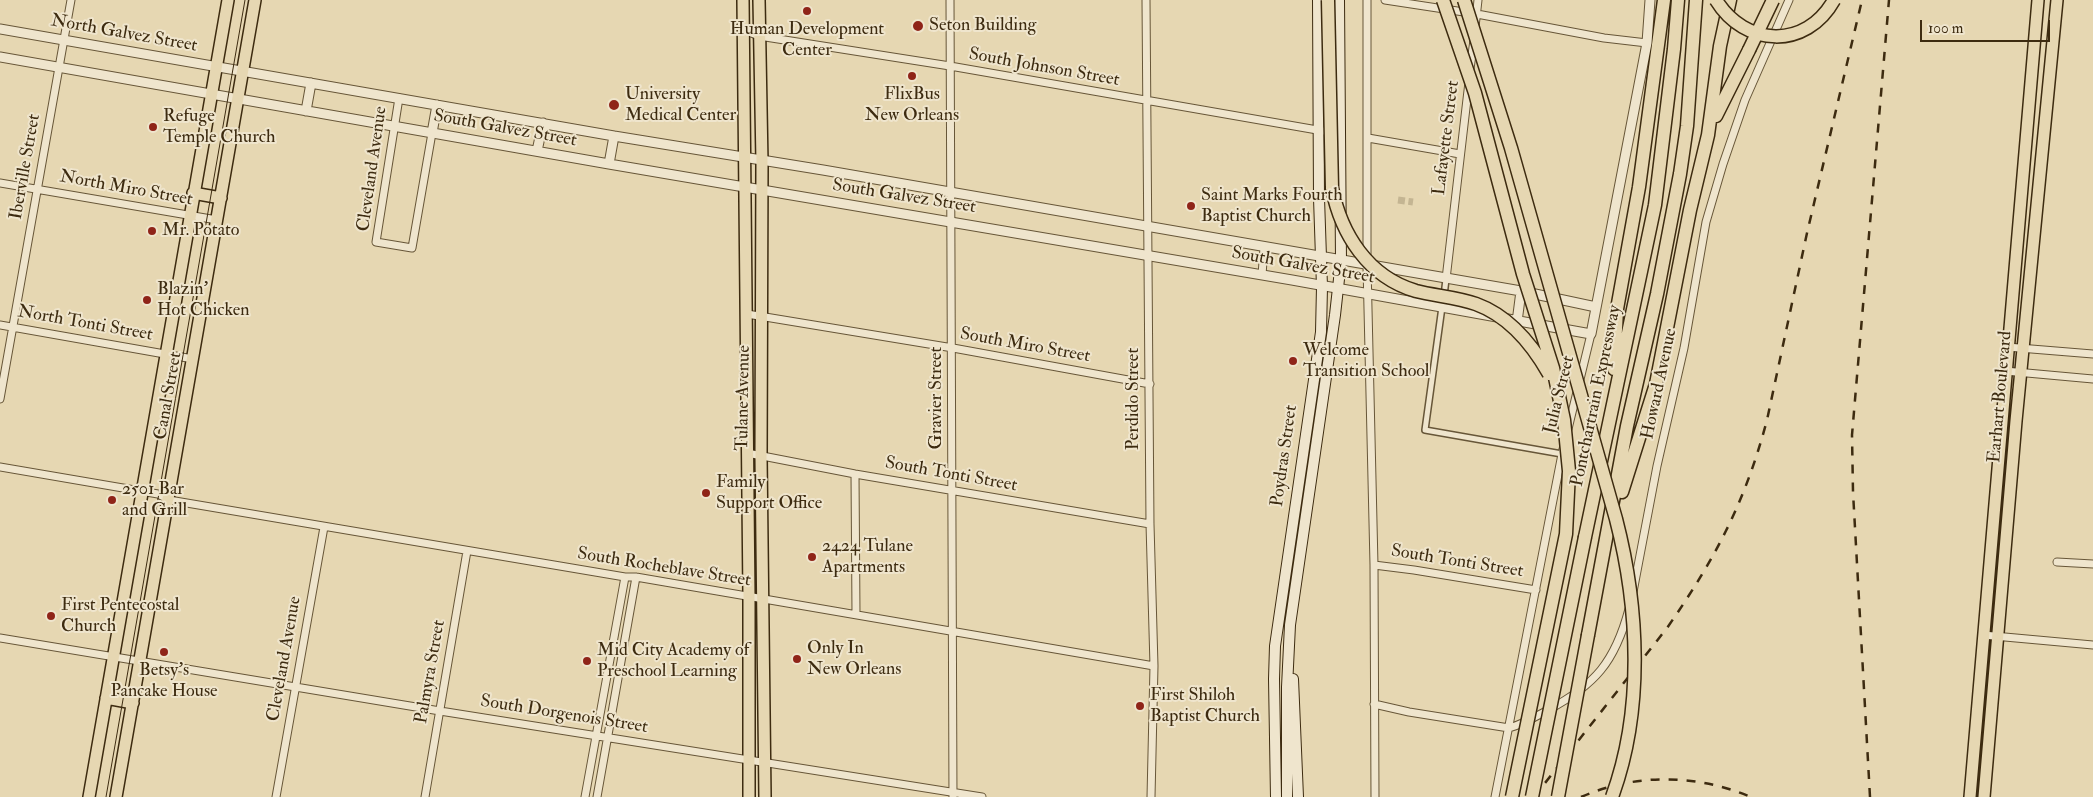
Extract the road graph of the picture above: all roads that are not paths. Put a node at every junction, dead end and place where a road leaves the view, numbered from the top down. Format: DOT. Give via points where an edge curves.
graph roads {
  1 [pos="71,0"];
  2 [pos="228,0"];
  3 [pos="255,0"];
  4 [pos="744,0"];
  5 [pos="759,0"];
  6 [pos="950,0"];
  7 [pos="1146,0"];
  8 [pos="1318,0"];
  9 [pos="1328,0"];
  10 [pos="1340,0"];
  11 [pos="1367,0"];
  12 [pos="1385,0"];
  13 [pos="1443,0"];
  14 [pos="1464,0"];
  15 [pos="1471,0"];
  16 [pos="1478,0"];
  17 [pos="1650,0"];
  18 [pos="1664,0"];
  19 [pos="1678,0"];
  20 [pos="1696,0"];
  21 [pos="1716,0"];
  22 [pos="1730,0"];
  23 [pos="1772,0"];
  24 [pos="1789,0"];
  25 [pos="1834,0"];
  26 [pos="2038,0"];
  27 [pos="2056,0"];
  28 [pos="1477,14"];
  29 [pos="0,28"];
  30 [pos="744,30"];
  31 [pos="759,36"];
  32 [pos="64,40"];
  33 [pos="1647,43"];
  34 [pos="1482,53"];
  35 [pos="0,56"];
  36 [pos="217,66"];
  37 [pos="950,66"];
  38 [pos="59,67"];
  39 [pos="243,71"];
  40 [pos="311,83"];
  41 [pos="212,94"];
  42 [pos="399,98"];
  43 [pos="238,99"];
  44 [pos="1147,101"];
  45 [pos="437,105"];
  46 [pos="306,111"];
  47 [pos="543,123"];
  48 [pos="393,126"];
  49 [pos="1319,130"];
  50 [pos="432,133"];
  51 [pos="1340,133"];
  52 [pos="1708,135"];
  53 [pos="614,136"];
  54 [pos="1368,138"];
  55 [pos="537,151"];
  56 [pos="1460,154"];
  57 [pos="746,159"];
  58 [pos="762,162"];
  59 [pos="609,164"];
  60 [pos="0,183"];
  61 [pos="746,187"];
  62 [pos="38,189"];
  63 [pos="762,190"];
  64 [pos="193,193"];
  65 [pos="951,194"];
  66 [pos="221,198"];
  67 [pos="189,215"];
  68 [pos="217,220"];
  69 [pos="952,221"];
  70 [pos="2018,224"];
  71 [pos="2034,226"];
  72 [pos="1147,227"];
  73 [pos="1264,248"];
  74 [pos="1147,256"];
  75 [pos="1322,258"];
  76 [pos="1340,261"];
  77 [pos="1367,266"];
  78 [pos="1262,275"];
  79 [pos="1446,279"];
  80 [pos="1467,283"];
  81 [pos="1322,286"];
  82 [pos="1338,289"];
  83 [pos="1521,291"];
  84 [pos="1368,294"];
  85 [pos="1442,307"];
  86 [pos="1596,307"];
  87 [pos="1461,310"];
  88 [pos="747,314"];
  89 [pos="762,316"];
  90 [pos="1517,322"];
  91 [pos="0,325"];
  92 [pos="12,327"];
  93 [pos="1591,334"];
  94 [pos="2007,347"];
  95 [pos="953,348"];
  96 [pos="2023,348"];
  97 [pos="165,354"];
  98 [pos="2093,354"];
  99 [pos="194,359"];
  100 [pos="2005,371"];
  101 [pos="2021,372"];
  102 [pos="2093,379"];
  103 [pos="1150,384"];
  104 [pos="1558,390"];
  105 [pos="0,399"];
  106 [pos="1612,404"];
  107 [pos="747,454"];
  108 [pos="1562,454"];
  109 [pos="761,457"];
  110 [pos="0,467"];
  111 [pos="855,474"];
  112 [pos="952,490"];
  113 [pos="142,491"];
  114 [pos="1994,498"];
  115 [pos="170,500"];
  116 [pos="2010,500"];
  117 [pos="1150,524"];
  118 [pos="324,527"];
  119 [pos="1606,542"];
  120 [pos="467,551"];
  121 [pos="2057,562"];
  122 [pos="2093,564"];
  123 [pos="1374,565"];
  124 [pos="625,577"];
  125 [pos="636,577"];
  126 [pos="1536,590"];
  127 [pos="749,596"];
  128 [pos="763,599"];
  129 [pos="856,614"];
  130 [pos="1290,626"];
  131 [pos="952,632"];
  132 [pos="1983,635"];
  133 [pos="1998,637"];
  134 [pos="0,638"];
  135 [pos="2093,644"];
  136 [pos="113,656"];
  137 [pos="140,661"];
  138 [pos="1154,666"];
  139 [pos="296,686"];
  140 [pos="106,698"];
  141 [pos="133,703"];
  142 [pos="1374,704"];
  143 [pos="440,711"];
  144 [pos="1509,728"];
  145 [pos="596,735"];
  146 [pos="608,737"];
  147 [pos="748,759"];
  148 [pos="764,762"];
  149 [pos="1971,776"];
  150 [pos="1986,777"];
  151 [pos="953,794"];
  152 [pos="88,797"];
  153 [pos="116,797"];
  154 [pos="276,797"];
  155 [pos="425,797"];
  156 [pos="585,797"];
  157 [pos="597,797"];
  158 [pos="749,797"];
  159 [pos="765,797"];
  160 [pos="982,797"];
  161 [pos="1152,797"];
  162 [pos="1276,797"];
  163 [pos="1287,797"];
  164 [pos="1298,797"];
  165 [pos="1375,797"];
  166 [pos="1495,797"];
  167 [pos="1512,797"];
  168 [pos="1532,797"];
  169 [pos="1558,797"];
  170 [pos="1612,797"];
  171 [pos="1970,797"];
  172 [pos="1984,797"];
  1 -- 32 [label="street, Iberville Street"];
  2 -- 36 [label="main road, Canal Street"];
  3 -- 39 [label="main road, Canal Street"];
  4 -- 30 [label="main road, Tulane Avenue"];
  5 -- 31 [label="main road, Tulane Avenue"];
  6 -- 37 [label="street, Gravier Street"];
  7 -- 44 [label="street, Perdido Street"];
  8 -- 49 [label="main road, Poydras Street"];
  9 -- 104 [label="highway, bridge" via="1332,188 1335,207 1348,235 1366,261 1394,282 1414,290 1475,303 1508,322 1525,339"];
  10 -- 51 [label="main road, Poydras Street"];
  11 -- 54 [label="street"];
  12 -- 28 [label="street"];
  13 -- 104 [label="highway, bridge" via="1475,93"];
  14 -- 34 [label="highway, bridge"];
  15 -- 34 [label="highway, bridge"];
  16 -- 28 [label="street, Lafayette Street"];
  17 -- 33 [label="street, Julia Street"];
  18 -- 106 [label="highway" via="1640,187 1617,309"];
  19 -- 106 [label="highway, Pontchartrain Expressway" via="1655,205"];
  20 -- 119 [label="highway, Pontchartrain Expressway" via="1687,126 1680,174"];
  21 -- 25 [label="highway, bridge" via="1742,28 1769,37 1786,36 1808,27"];
  22 -- 52 [label="highway"];
  23 -- 52 [label="highway, bridge"];
  24 -- 144 [label="street, Howard Avenue" via="1746,100 1706,222 1684,348 1622,634 1612,655 1592,681 1563,702"];
  26 -- 70 [label="main road, Earhart Boulevard"];
  27 -- 71 [label="main road, Earhart Boulevard"];
  28 -- 33 [label="street"];
  28 -- 56 [label="street, Lafayette Street"];
  29 -- 32 [label="street, North Galvez Street"];
  30 -- 31 [label="street, South Johnson Street"];
  30 -- 57 [label="main road, Tulane Avenue"];
  31 -- 37 [label="street, South Johnson Street"];
  31 -- 58 [label="main road, Tulane Avenue"];
  32 -- 36 [label="street, North Galvez Street"];
  32 -- 38 [label="street, Iberville Street"];
  33 -- 86 [label="street, Julia Street"];
  34 -- 170 [label="highway, bridge" via="1626,558 1634,661 1632,704 1620,774"];
  35 -- 38 [label="street"];
  36 -- 39 [label="street, North Galvez Street"];
  36 -- 41 [label="main road, Canal Street"];
  37 -- 44 [label="street, South Johnson Street"];
  37 -- 65 [label="street, Gravier Street"];
  38 -- 41 [label="street"];
  38 -- 62 [label="street, Iberville Street"];
  39 -- 40 [label="street, South Galvez Street"];
  39 -- 43 [label="main road, Canal Street"];
  40 -- 42 [label="street, South Galvez Street"];
  40 -- 46 [label="street"];
  41 -- 43 [label="street, South Galvez Street"];
  41 -- 64 [label="main road, Canal Street"];
  42 -- 45 [label="street, South Galvez Street"];
  42 -- 48 [label="street, Cleveland Avenue"];
  43 -- 46 [label="street, South Galvez Street"];
  43 -- 66 [label="main road, Canal Street"];
  44 -- 49 [label="street, South Johnson Street"];
  44 -- 72 [label="street, Perdido Street"];
  45 -- 47 [label="street, South Galvez Street"];
  45 -- 50 [label="street"];
  46 -- 48 [label="street, South Galvez Street"];
  47 -- 53 [label="street, South Galvez Street"];
  47 -- 55 [label="street"];
  48 -- 50 [label="street, South Galvez Street"];
  48 -- 50 [label="street, Cleveland Avenue" via="376,242 412,248"];
  49 -- 51 [label="street, South Johnson Street"];
  49 -- 75 [label="main road, Poydras Street"];
  50 -- 55 [label="street, South Galvez Street"];
  51 -- 76 [label="main road, Poydras Street"];
  52 -- 119 [label="highway" via="1656,384"];
  53 -- 57 [label="street, South Galvez Street"];
  53 -- 59 [label="street"];
  54 -- 56 [label="street"];
  54 -- 77 [label="street"];
  55 -- 59 [label="street, South Galvez Street"];
  56 -- 79 [label="street, Lafayette Street"];
  57 -- 58 [label="street, South Galvez Street"];
  57 -- 61 [label="main road, Tulane Avenue"];
  58 -- 63 [label="main road, Tulane Avenue"];
  58 -- 65 [label="street, South Galvez Street"];
  59 -- 61 [label="street, South Galvez Street"];
  60 -- 62 [label="street, North Miro Street"];
  61 -- 63 [label="street, South Galvez Street"];
  61 -- 88 [label="main road, Tulane Avenue"];
  62 -- 67 [label="street, North Miro Street"];
  62 -- 92 [label="street, Iberville Street"];
  63 -- 69 [label="street, South Galvez Street"];
  63 -- 89 [label="main road, Tulane Avenue"];
  64 -- 66 [label="main road"];
  64 -- 67 [label="main road, Canal Street"];
  65 -- 69 [label="street, Gravier Street"];
  65 -- 72 [label="street, South Galvez Street"];
  66 -- 68 [label="main road, Canal Street"];
  67 -- 68 [label="street, North Miro Street"];
  67 -- 97 [label="main road, Canal Street"];
  68 -- 99 [label="main road, Canal Street"];
  69 -- 74 [label="street, South Galvez Street"];
  69 -- 95 [label="street, Gravier Street"];
  70 -- 71 [label="main road"];
  70 -- 94 [label="main road, Earhart Boulevard"];
  71 -- 96 [label="main road, Earhart Boulevard"];
  72 -- 73 [label="street, South Galvez Street"];
  72 -- 74 [label="street, Perdido Street"];
  73 -- 75 [label="street, South Galvez Street"];
  73 -- 78 [label="street"];
  74 -- 78 [label="street, South Galvez Street"];
  74 -- 103 [label="street, Perdido Street"];
  75 -- 76 [label="street, South Galvez Street"];
  75 -- 81 [label="main road, Poydras Street"];
  76 -- 77 [label="street, South Galvez Street"];
  76 -- 82 [label="main road, Poydras Street"];
  77 -- 79 [label="street, South Galvez Street"];
  77 -- 84 [label="street"];
  78 -- 81 [label="street, South Galvez Street"];
  79 -- 80 [label="street, South Galvez Street"];
  79 -- 85 [label="street"];
  80 -- 83 [label="street, South Galvez Street"];
  80 -- 87 [label="street"];
  81 -- 82 [label="street, South Galvez Street"];
  81 -- 162 [label="main road, Poydras Street" via="1321,332 1275,646"];
  82 -- 84 [label="street, South Galvez Street"];
  82 -- 130 [label="main road, Poydras Street"];
  83 -- 86 [label="street, South Galvez Street"];
  83 -- 90 [label="street"];
  84 -- 85 [label="street, South Galvez Street"];
  84 -- 123 [label="street"];
  85 -- 87 [label="street, South Galvez Street"];
  85 -- 108 [label="street" via="1425,430"];
  86 -- 93 [label="street, Julia Street"];
  87 -- 90 [label="street, South Galvez Street"];
  88 -- 89 [label="street, South Miro Street"];
  88 -- 107 [label="main road, Tulane Avenue"];
  89 -- 95 [label="street, South Miro Street"];
  89 -- 109 [label="main road, Tulane Avenue"];
  90 -- 93 [label="street, South Galvez Street"];
  91 -- 92 [label="street, North Tonti Street"];
  92 -- 97 [label="street, North Tonti Street"];
  92 -- 105 [label="street, Iberville Street"];
  93 -- 108 [label="street, Julia Street"];
  94 -- 96 [label="street"];
  94 -- 100 [label="main road, Earhart Boulevard"];
  95 -- 103 [label="street, South Miro Street"];
  95 -- 112 [label="street, Gravier Street"];
  96 -- 98 [label="street"];
  96 -- 101 [label="main road, Earhart Boulevard"];
  97 -- 99 [label="street, North Tonti Street"];
  97 -- 113 [label="main road, Canal Street"];
  99 -- 115 [label="main road, Canal Street"];
  100 -- 101 [label="street"];
  100 -- 114 [label="main road, Earhart Boulevard"];
  101 -- 102 [label="street"];
  101 -- 116 [label="main road, Earhart Boulevard"];
  103 -- 117 [label="street, Perdido Street"];
  104 -- 167 [label="highway, bridge" via="1569,471 1566,534"];
  106 -- 168 [label="highway, Pontchartrain Expressway, bridge"];
  107 -- 109 [label="street, South Tonti Street"];
  107 -- 127 [label="main road, Tulane Avenue"];
  108 -- 126 [label="street, Julia Street"];
  109 -- 111 [label="street, South Tonti Street"];
  109 -- 128 [label="main road, Tulane Avenue"];
  110 -- 113 [label="street, South Rocheblave Street"];
  111 -- 112 [label="street, South Tonti Street"];
  111 -- 129 [label="street"];
  112 -- 117 [label="street, South Tonti Street"];
  112 -- 131 [label="street, Gravier Street"];
  113 -- 115 [label="street, South Rocheblave Street"];
  113 -- 136 [label="main road, Canal Street"];
  114 -- 116 [label="main road"];
  114 -- 132 [label="main road, Earhart Boulevard"];
  115 -- 118 [label="street, South Rocheblave Street"];
  115 -- 137 [label="main road, Canal Street"];
  116 -- 133 [label="main road, Earhart Boulevard"];
  117 -- 138 [label="street, Perdido Street"];
  118 -- 120 [label="street, South Rocheblave Street"];
  118 -- 139 [label="street, Cleveland Avenue"];
  119 -- 169 [label="highway, Pontchartrain Expressway, bridge"];
  120 -- 124 [label="street, South Rocheblave Street"];
  120 -- 143 [label="street, Palmyra Street"];
  121 -- 122 [label="street"];
  123 -- 126 [label="street, South Tonti Street"];
  123 -- 142 [label="street"];
  124 -- 125 [label="street, South Rocheblave Street"];
  124 -- 145 [label="street"];
  125 -- 127 [label="street, South Rocheblave Street"];
  125 -- 146 [label="street"];
  126 -- 144 [label="street, Julia Street"];
  127 -- 128 [label="street, South Rocheblave Street"];
  127 -- 147 [label="main road, Tulane Avenue"];
  128 -- 129 [label="street, South Rocheblave Street"];
  128 -- 148 [label="main road, Tulane Avenue"];
  129 -- 131 [label="street, South Rocheblave Street"];
  130 -- 163 [label="main road"];
  130 -- 164 [label="main road"];
  131 -- 138 [label="street, South Rocheblave Street"];
  131 -- 151 [label="street, Gravier Street"];
  132 -- 133 [label="street"];
  132 -- 149 [label="main road, Earhart Boulevard"];
  133 -- 135 [label="street"];
  133 -- 150 [label="main road, Earhart Boulevard"];
  134 -- 136 [label="street, South Dorgenois Street"];
  136 -- 137 [label="street, South Dorgenois Street"];
  136 -- 140 [label="main road, Canal Street"];
  137 -- 139 [label="street, South Dorgenois Street"];
  137 -- 141 [label="main road, Canal Street"];
  138 -- 161 [label="street, Perdido Street"];
  139 -- 143 [label="street, South Dorgenois Street"];
  139 -- 154 [label="street, Cleveland Avenue"];
  140 -- 141 [label="main road"];
  140 -- 152 [label="main road, Canal Street"];
  141 -- 153 [label="main road, Canal Street"];
  142 -- 144 [label="street"];
  142 -- 165 [label="street"];
  143 -- 145 [label="street, South Dorgenois Street"];
  143 -- 155 [label="street, Palmyra Street"];
  144 -- 166 [label="street, Julia Street"];
  145 -- 146 [label="street, South Dorgenois Street"];
  145 -- 156 [label="street"];
  146 -- 147 [label="street, South Dorgenois Street"];
  146 -- 157 [label="street"];
  147 -- 148 [label="street, South Dorgenois Street"];
  147 -- 158 [label="main road, Tulane Avenue"];
  148 -- 151 [label="street, South Dorgenois Street"];
  148 -- 159 [label="main road, Tulane Avenue"];
  149 -- 150 [label="main road"];
  149 -- 171 [label="main road, Earhart Boulevard"];
  150 -- 172 [label="main road, Earhart Boulevard"];
  151 -- 160 [label="street, South Dorgenois Street"];
}
